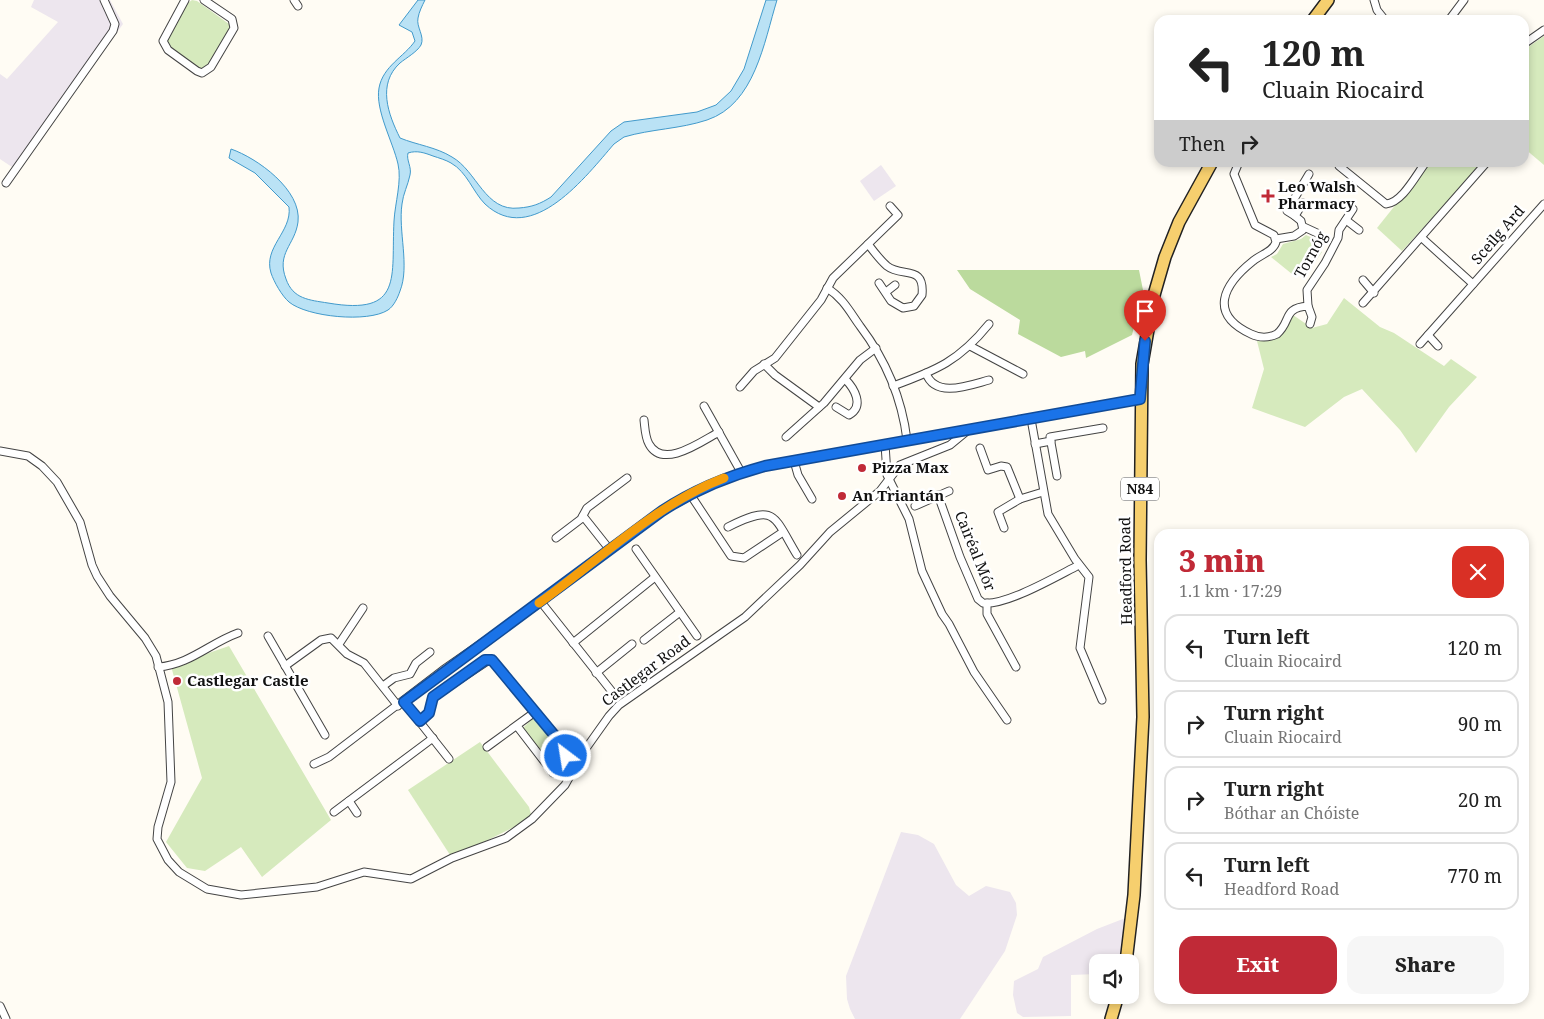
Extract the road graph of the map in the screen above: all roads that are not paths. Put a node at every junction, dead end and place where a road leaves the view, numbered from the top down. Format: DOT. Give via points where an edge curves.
graph roads {
  1 [pos="104,0"];
  2 [pos="185,0"];
  3 [pos="204,0"];
  4 [pos="1374,0"];
  5 [pos="1464,0"];
  6 [pos="1323,2"];
  7 [pos="1316,15"];
  8 [pos="1381,15"];
  9 [pos="1453,15"];
  10 [pos="1544,30"];
  11 [pos="1529,40"];
  12 [pos="1209,167"];
  13 [pos="1237,167"];
  14 [pos="1340,167"];
  15 [pos="1422,167"];
  16 [pos="1483,167"];
  17 [pos="1309,174"];
  18 [pos="6,183"];
  19 [pos="1303,203"];
  20 [pos="1544,204"];
  21 [pos="890,206"];
  22 [pos="1353,209"];
  23 [pos="1295,216"];
  24 [pos="1346,220"];
  25 [pos="1304,227"];
  26 [pos="1359,230"];
  27 [pos="1317,233"];
  28 [pos="1422,238"];
  29 [pos="1276,239"];
  30 [pos="868,244"];
  31 [pos="1362,280"];
  32 [pos="879,283"];
  33 [pos="1474,284"];
  34 [pos="895,285"];
  35 [pos="828,288"];
  36 [pos="886,292"];
  37 [pos="1374,292"];
  38 [pos="1363,304"];
  39 [pos="1308,306"];
  40 [pos="989,324"];
  41 [pos="1310,324"];
  42 [pos="1428,335"];
  43 [pos="1420,344"];
  44 [pos="970,346"];
  45 [pos="1438,346"];
  46 [pos="876,348"];
  47 [pos="764,364"];
  48 [pos="926,373"];
  49 [pos="1023,374"];
  50 [pos="844,379"];
  51 [pos="989,380"];
  52 [pos="893,386"];
  53 [pos="740,387"];
  54 [pos="1140,399"];
  55 [pos="704,406"];
  56 [pos="819,407"];
  57 [pos="836,407"];
  58 [pos="1031,419"];
  59 [pos="644,420"];
  60 [pos="1103,428"];
  61 [pos="967,431"];
  62 [pos="719,432"];
  63 [pos="786,437"];
  64 [pos="907,440"];
  65 [pos="1051,441"];
  66 [pos="885,444"];
  67 [pos="1035,444"];
  68 [pos="980,448"];
  69 [pos="0,451"];
  70 [pos="794,461"];
  71 [pos="741,472"];
  72 [pos="1057,476"];
  73 [pos="627,478"];
  74 [pos="888,481"];
  75 [pos="949,492"];
  76 [pos="1043,492"];
  77 [pos="690,494"];
  78 [pos="938,495"];
  79 [pos="812,499"];
  80 [pos="1020,499"];
  81 [pos="915,506"];
  82 [pos="584,516"];
  83 [pos="728,527"];
  84 [pos="1004,528"];
  85 [pos="783,532"];
  86 [pos="556,538"];
  87 [pos="636,549"];
  88 [pos="610,550"];
  89 [pos="796,555"];
  90 [pos="1079,565"];
  91 [pos="655,577"];
  92 [pos="541,602"];
  93 [pos="987,603"];
  94 [pos="363,608"];
  95 [pos="680,612"];
  96 [pos="238,633"];
  97 [pos="268,636"];
  98 [pos="697,636"];
  99 [pos="644,640"];
  100 [pos="573,643"];
  101 [pos="339,644"];
  102 [pos="632,644"];
  103 [pos="430,652"];
  104 [pos="285,666"];
  105 [pos="158,667"];
  106 [pos="1016,667"];
  107 [pos="596,673"];
  108 [pos="383,686"];
  109 [pos="617,698"];
  110 [pos="1102,700"];
  111 [pos="401,704"];
  112 [pos="535,712"];
  113 [pos="1007,720"];
  114 [pos="420,721"];
  115 [pos="517,726"];
  116 [pos="325,735"];
  117 [pos="433,738"];
  118 [pos="487,747"];
  119 [pos="449,759"];
  120 [pos="314,764"];
  121 [pos="349,801"];
  122 [pos="334,812"];
  123 [pos="357,813"];
  124 [pos="1127,954"];
  125 [pos="1115,1004"];
  126 [pos="0,1006"];
  127 [pos="6,1019"];
  128 [pos="1111,1019"];
  1 -- 18 [label="street" via="116,24 113,32"];
  2 -- 3 [label="street" via="163,41 168,50 202,73 211,67 234,28 232,19"];
  4 -- 8 [label="street"];
  5 -- 9 [label="street"];
  6 -- 7 [label="main road"];
  10 -- 11 [label="street"];
  12 -- 54 [label="main road, Headford Road / N84" via="1179,222 1165,257 1145,341"];
  13 -- 29 [label="street" via="1234,174 1253,220"];
  14 -- 15 [label="street" via="1386,204 1392,204 1398,198"];
  16 -- 28 [label="street"];
  17 -- 23 [label="street" via="1287,211"];
  19 -- 23 [label="street"];
  20 -- 33 [label="street, Sceilg Ard"];
  21 -- 30 [label="street" via="898,215"];
  22 -- 24 [label="street, Tornóg"];
  23 -- 25 [label="street, Tornóg"];
  24 -- 26 [label="street"];
  24 -- 39 [label="street, Tornóg" via="1325,263 1307,290"];
  25 -- 27 [label="street, Tornóg"];
  25 -- 29 [label="street, Tornóg" via="1296,235"];
  28 -- 33 [label="street, Sceilg Ard"];
  28 -- 37 [label="street"];
  29 -- 39 [label="street" via="1272,249 1249,264 1227,289 1223,299 1225,312 1247,332 1265,337 1280,331 1293,309"];
  30 -- 35 [label="street" via="839,271"];
  30 -- 36 [label="street" via="888,267 911,273 922,282 922,295 909,308 897,306"];
  31 -- 37 [label="street"];
  32 -- 36 [label="street"];
  33 -- 42 [label="street, Sceilg Ard"];
  34 -- 36 [label="street"];
  35 -- 46 [label="street" via="842,298"];
  35 -- 47 [label="street" via="775,358"];
  37 -- 38 [label="street"];
  39 -- 41 [label="street, Tornóg" via="1312,317"];
  40 -- 44 [label="street"];
  42 -- 43 [label="street, Sceilg Ard"];
  42 -- 45 [label="street"];
  44 -- 48 [label="street" via="950,362"];
  44 -- 49 [label="street"];
  46 -- 50 [label="street" via="860,360"];
  46 -- 52 [label="street"];
  47 -- 53 [label="street"];
  47 -- 56 [label="street"];
  48 -- 51 [label="street" via="931,383 941,388"];
  48 -- 52 [label="street"];
  50 -- 56 [label="street"];
  50 -- 57 [label="street" via="856,394 857,405 849,415"];
  52 -- 64 [label="street"];
  54 -- 58 [label="street"];
  54 -- 124 [label="main road, Headford Road / N84" via="1143,717 1134,895"];
  55 -- 62 [label="street"];
  56 -- 63 [label="street"];
  58 -- 61 [label="street"];
  58 -- 67 [label="street"];
  59 -- 62 [label="street" via="649,445 665,455 678,453"];
  60 -- 65 [label="street" via="1050,437"];
  61 -- 64 [label="street"];
  61 -- 74 [label="street, Castlegar Road" via="946,448 900,465"];
  62 -- 71 [label="street"];
  64 -- 66 [label="street"];
  65 -- 67 [label="street"];
  65 -- 72 [label="street"];
  66 -- 70 [label="street"];
  66 -- 74 [label="street"];
  67 -- 76 [label="street"];
  68 -- 80 [label="street" via="988,470 1007,467"];
  69 -- 105 [label="street, Castlegar Road" via="28,456 57,482 80,522 92,565 110,596 151,647"];
  70 -- 71 [label="street"];
  70 -- 79 [label="street"];
  71 -- 77 [label="street"];
  73 -- 82 [label="street" via="586,508"];
  74 -- 105 [label="street, Castlegar Road" via="880,492 830,532 745,617 619,705 582,754 565,785 527,822 506,838 452,858 411,879 364,872 317,887 241,895 207,889 179,872 157,839 171,782 168,702"];
  74 -- 113 [label="street" via="909,519 922,571 942,614 974,672"];
  75 -- 78 [label="street"];
  76 -- 80 [label="street"];
  76 -- 90 [label="street" via="1049,518"];
  77 -- 85 [label="street" via="731,556 744,558"];
  77 -- 88 [label="street"];
  78 -- 81 [label="street"];
  78 -- 93 [label="street, Cairéal Mór" via="978,599"];
  80 -- 84 [label="street" via="998,512"];
  82 -- 86 [label="street"];
  82 -- 88 [label="street"];
  83 -- 85 [label="street" via="762,513 776,520"];
  85 -- 89 [label="street"];
  87 -- 91 [label="street"];
  88 -- 92 [label="street"];
  90 -- 93 [label="street, Cairéal Mór" via="1019,594"];
  90 -- 110 [label="street" via="1089,577 1080,648"];
  91 -- 95 [label="street"];
  91 -- 100 [label="street"];
  92 -- 100 [label="street"];
  92 -- 111 [label="street" via="443,670"];
  93 -- 106 [label="street" via="987,614"];
  94 -- 101 [label="street"];
  95 -- 98 [label="street"];
  95 -- 99 [label="street"];
  96 -- 105 [label="street" via="220,639 190,659"];
  97 -- 104 [label="street"];
  100 -- 107 [label="street"];
  101 -- 104 [label="street" via="331,638 321,640"];
  101 -- 108 [label="street" via="347,654 364,663"];
  102 -- 107 [label="street"];
  103 -- 108 [label="street" via="423,655 410,674 394,678"];
  104 -- 116 [label="street"];
  107 -- 109 [label="street"];
  108 -- 111 [label="street"];
  111 -- 114 [label="street"];
  111 -- 120 [label="street" via="329,757"];
  112 -- 114 [label="street" via="495,663 489,660 433,697 429,713"];
  112 -- 115 [label="street"];
  112 -- 115 [label="street" via="566,752 564,762 553,773"];
  114 -- 117 [label="street"];
  115 -- 118 [label="street"];
  117 -- 119 [label="street"];
  117 -- 121 [label="street"];
  121 -- 122 [label="street"];
  121 -- 123 [label="street"];
  125 -- 128 [label="main road"];
  126 -- 127 [label="street"];
}
